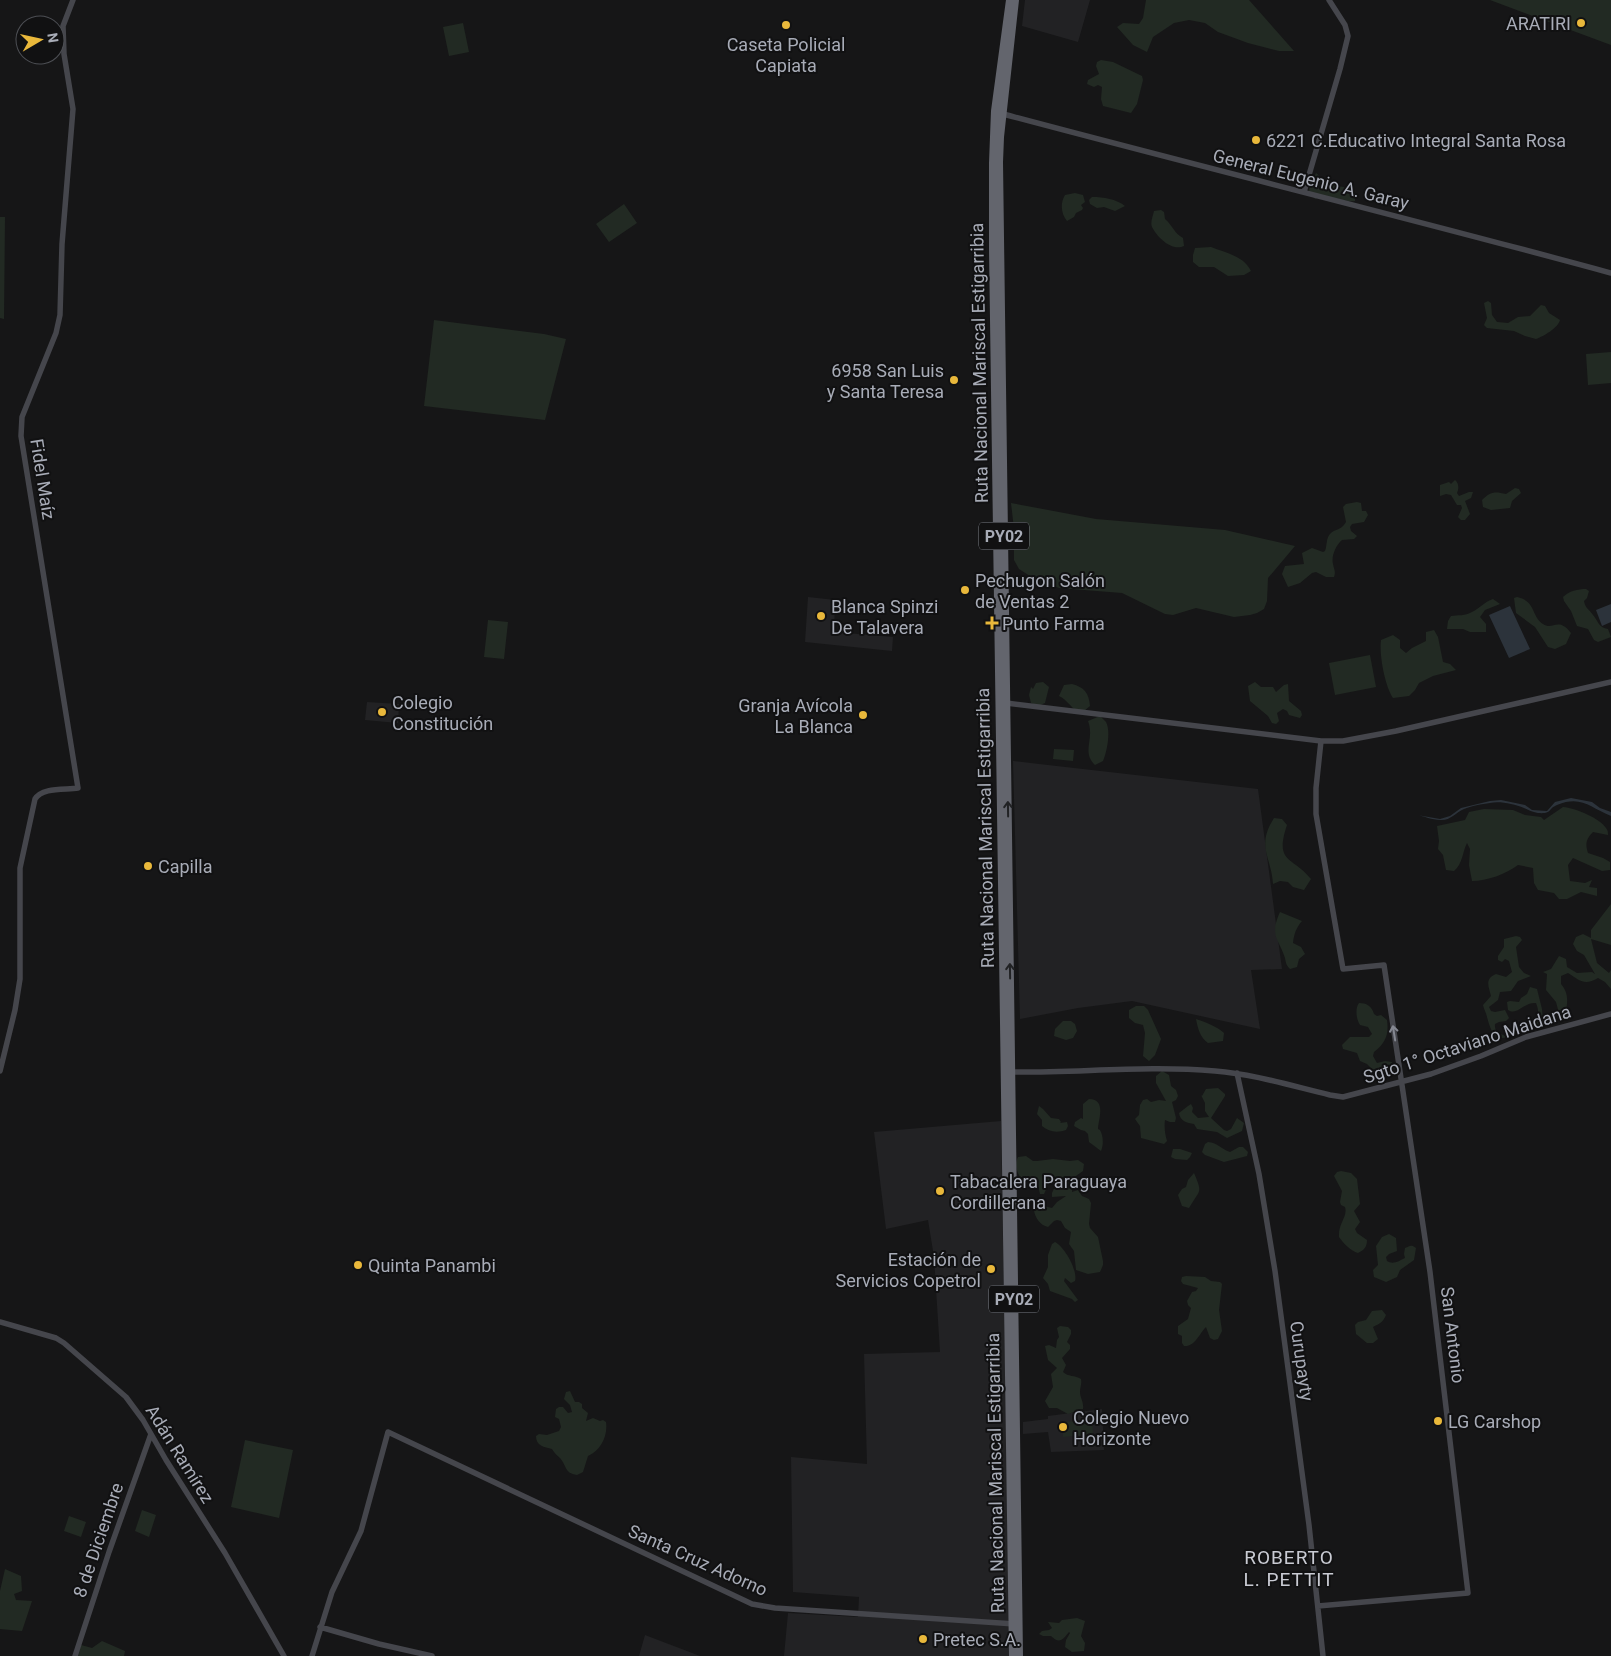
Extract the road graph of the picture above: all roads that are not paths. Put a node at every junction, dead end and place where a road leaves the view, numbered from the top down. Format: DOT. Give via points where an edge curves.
graph roads {
  1 [pos="73,0"];
  2 [pos="1010,0"];
  3 [pos="1015,0"];
  4 [pos="1329,0"];
  5 [pos="1003,114"];
  6 [pos="1304,192"];
  7 [pos="1611,273"];
  8 [pos="1611,682"];
  9 [pos="1006,703"];
  10 [pos="1321,741"];
  11 [pos="1611,1014"];
  12 [pos="0,1072"];
  13 [pos="1008,1072"];
  14 [pos="1237,1073"];
  15 [pos="1401,1081"];
  16 [pos="0,1322"];
  17 [pos="151,1434"];
  18 [pos="1318,1606"];
  19 [pos="1016,1624"];
  20 [pos="320,1627"];
  21 [pos="75,1656"];
  22 [pos="284,1656"];
  23 [pos="312,1656"];
  24 [pos="432,1656"];
  25 [pos="1012,1656"];
  26 [pos="1020,1656"];
  27 [pos="1323,1656"];
  1 -- 12 [label="street, Fidel Maíz" via="63,26 73,109 60,315 21,424 21,436 78,788 43,792 35,799 20,868 20,979 16,1010"];
  2 -- 13 [label="highway, Ruta Nacional Mariscal Estigarribia / PY02" via="995,111 993,163 1000,827"];
  3 -- 5 [label="highway, Ruta Nacional Mariscal Estigarribia / PY02"];
  4 -- 6 [label="street" via="1348,36"];
  5 -- 6 [label="street, General Eugenio A. Garay"];
  5 -- 9 [label="highway, Ruta Nacional Mariscal Estigarribia / PY02" via="999,162"];
  6 -- 7 [label="street, General Eugenio A. Garay"];
  8 -- 10 [label="street" via="1396,731 1343,741"];
  9 -- 10 [label="street"];
  13 -- 9 [label="highway, Ruta Nacional Mariscal Estigarribia / PY02, one-way"];
  15 -- 10 [label="street, San Antonio, one-way" via="1384,965 1343,969 1316,814"];
  11 -- 15 [label="street, Sgto 1° Octaviano Maidana" via="1526,1037 1452,1067"];
  13 -- 14 [label="street, Sgto 1° Octaviano Maidana" via="1145,1069"];
  13 -- 19 [label="highway, Ruta Nacional Mariscal Estigarribia / PY02"];
  14 -- 15 [label="street, Sgto 1° Octaviano Maidana" via="1343,1097"];
  14 -- 18 [label="street, Curupayty" via="1259,1174 1274,1271"];
  15 -- 18 [label="street, San Antonio" via="1435,1311 1468,1593"];
  16 -- 17 [label="street, Adán Ramírez" via="64,1343 126,1397"];
  17 -- 21 [label="street, 8 de Diciembre"];
  17 -- 22 [label="street, Adán Ramírez"];
  18 -- 27 [label="street, Curupayty"];
  19 -- 20 [label="street, Santa Cruz Adorno" via="752,1604 388,1432 360,1531"];
  19 -- 25 [label="highway, Ruta Nacional Mariscal Estigarribia / PY02"];
  19 -- 26 [label="highway, Ruta Nacional Mariscal Estigarribia / PY02"];
  20 -- 23 [label="street"];
  20 -- 24 [label="street"];
}
